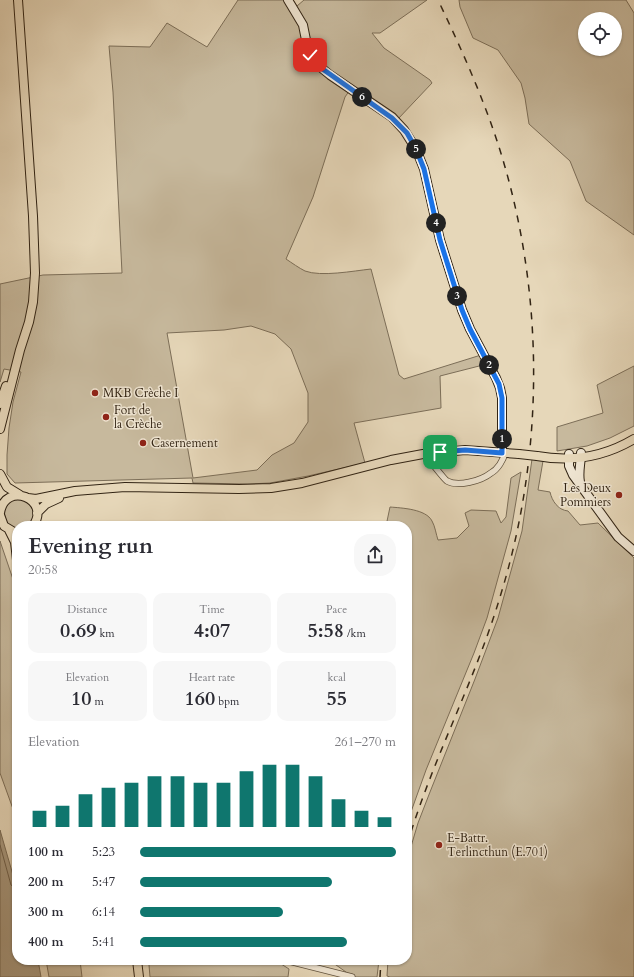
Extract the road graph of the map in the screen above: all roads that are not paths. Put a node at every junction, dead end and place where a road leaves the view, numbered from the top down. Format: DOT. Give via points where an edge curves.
graph roads {
  1 [pos="18,0"];
  2 [pos="288,0"];
  3 [pos="20,350"];
  4 [pos="0,404"];
  5 [pos="0,429"];
  6 [pos="634,436"];
  7 [pos="634,439"];
  8 [pos="504,453"];
  9 [pos="425,454"];
  10 [pos="581,455"];
  11 [pos="569,456"];
  12 [pos="0,474"];
  13 [pos="580,483"];
  14 [pos="108,488"];
  15 [pos="20,495"];
  16 [pos="0,496"];
  17 [pos="28,498"];
  18 [pos="1,511"];
  19 [pos="37,513"];
  20 [pos="36,521"];
  21 [pos="12,530"];
  22 [pos="634,551"];
  23 [pos="138,965"];
  24 [pos="143,965"];
  25 [pos="305,965"];
  26 [pos="139,977"];
  27 [pos="144,977"];
  28 [pos="352,977"];
  1 -- 3 [label="main road" via="35,268 31,312"];
  2 -- 8 [label="street" via="302,22 313,61 392,118 407,133 416,149 424,169 440,240 462,310 499,384"];
  3 -- 4 [label="main road"];
  3 -- 5 [label="main road"];
  6 -- 10 [label="main road"];
  7 -- 10 [label="main road" via="610,451"];
  8 -- 9 [label="main road" via="465,450"];
  8 -- 9 [label="street" via="501,462 491,474 459,484 444,479"];
  8 -- 11 [label="main road, bridge" via="555,459"];
  9 -- 14 [label="main road" via="302,483 258,489"];
  10 -- 11 [label="main road"];
  10 -- 13 [label="street" via="578,473"];
  11 -- 13 [label="street" via="570,470"];
  12 -- 15 [label="main road" via="6,487"];
  13 -- 22 [label="street" via="620,539"];
  14 -- 17 [label="main road"];
  14 -- 19 [label="main road" via="57,498"];
  15 -- 17 [label="main road"];
  15 -- 18 [label="main road" via="10,498"];
  16 -- 18 [label="main road"];
  17 -- 19 [label="main road" via="35,505"];
  18 -- 21 [label="main road" via="3,525"];
  19 -- 20 [label="main road"];
  23 -- 26 [label="main road"];
  24 -- 27 [label="main road"];
  25 -- 28 [label="street"];
}
